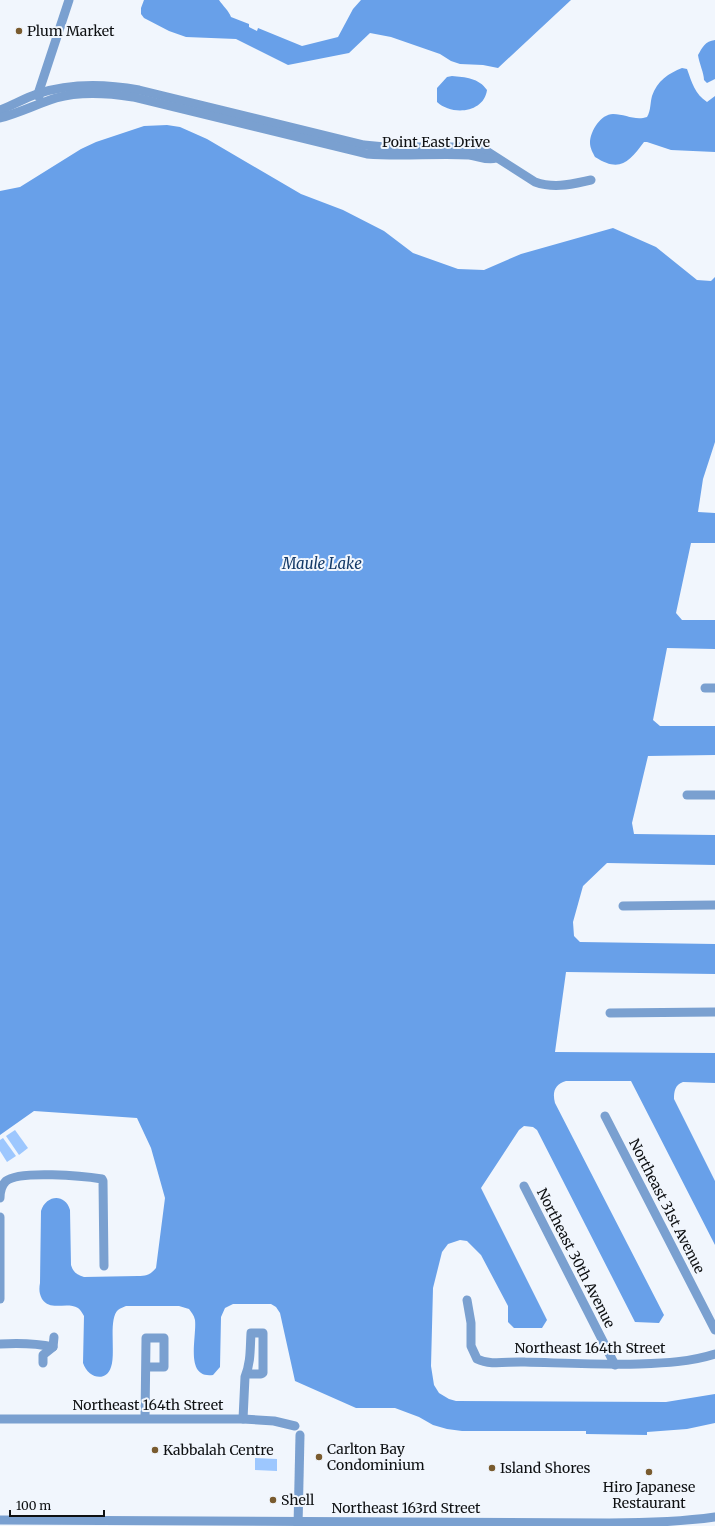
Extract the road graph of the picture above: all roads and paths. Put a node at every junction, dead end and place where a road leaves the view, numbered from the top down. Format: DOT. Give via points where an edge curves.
graph roads {
  1 [pos="69,0"];
  2 [pos="38,94"];
  3 [pos="41,103"];
  4 [pos="0,110"];
  5 [pos="0,118"];
  6 [pos="496,158"];
  7 [pos="591,180"];
  8 [pos="705,688"];
  9 [pos="715,688"];
  10 [pos="687,795"];
  11 [pos="715,795"];
  12 [pos="715,905"];
  13 [pos="623,906"];
  14 [pos="715,1012"];
  15 [pos="610,1013"];
  16 [pos="605,1116"];
  17 [pos="524,1186"];
  18 [pos="0,1198"];
  19 [pos="0,1217"];
  20 [pos="104,1266"];
  21 [pos="0,1299"];
  22 [pos="467,1300"];
  23 [pos="715,1330"];
  24 [pos="54,1338"];
  25 [pos="0,1344"];
  26 [pos="53,1347"];
  27 [pos="715,1354"];
  28 [pos="43,1363"];
  29 [pos="615,1365"];
  30 [pos="146,1367"];
  31 [pos="246,1374"];
  32 [pos="145,1418"];
  33 [pos="0,1419"];
  34 [pos="243,1419"];
  35 [pos="295,1426"];
  36 [pos="300,1435"];
  37 [pos="715,1517"];
  38 [pos="0,1520"];
  39 [pos="298,1524"];
  40 [pos="609,1525"];
  1 -- 2 [label="street"];
  2 -- 3 [label="street"];
  2 -- 4 [label="street, Point East Drive"];
  2 -- 6 [label="street, Point East Drive" via="89,86 123,87 364,145 475,148 492,153"];
  3 -- 5 [label="street, Point East Drive"];
  3 -- 6 [label="street, Point East Drive" via="79,94 117,94 367,154 470,155"];
  6 -- 7 [label="street" via="542,184 561,186"];
  8 -- 9 [label="street"];
  10 -- 11 [label="street"];
  12 -- 13 [label="street"];
  14 -- 15 [label="street"];
  16 -- 23 [label="street, Northeast 31st Avenue"];
  17 -- 29 [label="street, Northeast 30th Avenue"];
  18 -- 20 [label="street" via="3,1186 14,1177 84,1176 102,1179"];
  19 -- 21 [label="street"];
  22 -- 29 [label="street, Northeast 164th Street" via="471,1346 477,1359 489,1363"];
  24 -- 26 [label="street"];
  25 -- 26 [label="street"];
  26 -- 28 [label="street" via="43,1355"];
  27 -- 29 [label="street, Northeast 164th Street" via="673,1363"];
  30 -- 30 [label="street" via="146,1338 164,1338 164,1367"];
  30 -- 32 [label="street"];
  31 -- 31 [label="street" via="250,1365 251,1333 263,1333 263,1373"];
  31 -- 34 [label="street"];
  32 -- 33 [label="street, Northeast 164th Street"];
  32 -- 34 [label="street, Northeast 164th Street"];
  34 -- 35 [label="street, Northeast 164th Street" via="274,1421"];
  36 -- 39 [label="street"];
  37 -- 40 [label="street, Northeast 163rd Street"];
  38 -- 39 [label="street, Northeast 163rd Street"];
  39 -- 40 [label="street, Northeast 163rd Street"];
}
